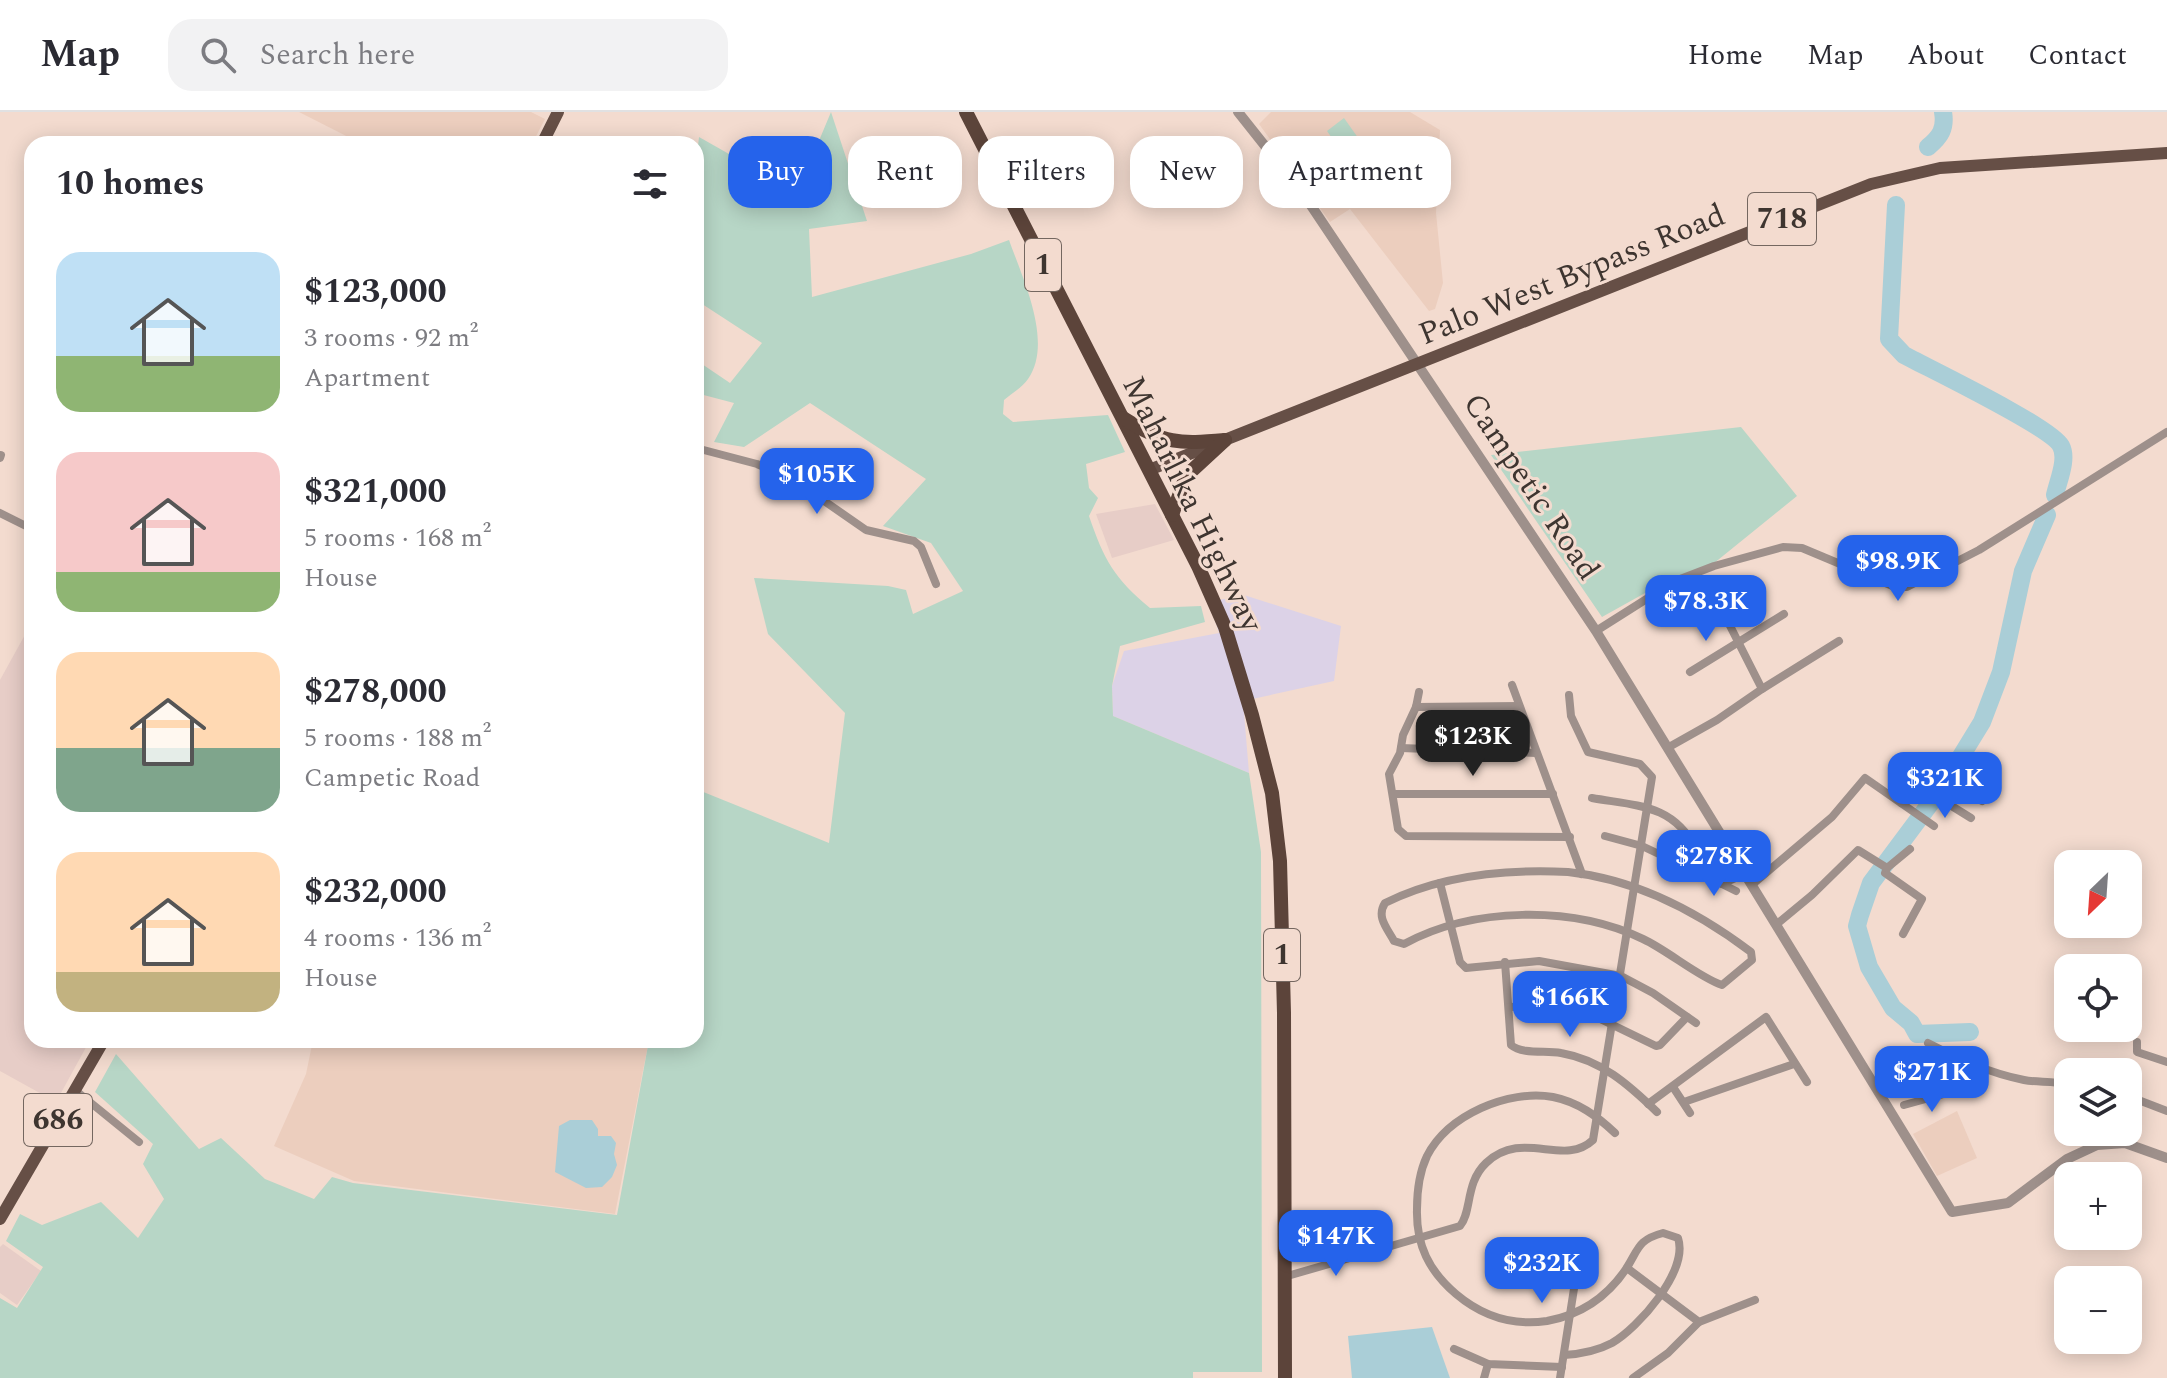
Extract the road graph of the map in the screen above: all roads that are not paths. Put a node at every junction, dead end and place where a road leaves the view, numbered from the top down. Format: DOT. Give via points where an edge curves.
graph roads {
  1 [pos="558,112"];
  2 [pos="966,112"];
  3 [pos="1238,112"];
  4 [pos="546,136"];
  5 [pos="2167,153"];
  6 [pos="1417,365"];
  7 [pos="1121,417"];
  8 [pos="2167,432"];
  9 [pos="1225,440"];
  10 [pos="704,450"];
  11 [pos="1149,470"];
  12 [pos="0,513"];
  13 [pos="1172,515"];
  14 [pos="24,525"];
  15 [pos="936,584"];
  16 [pos="1722,610"];
  17 [pos="1784,614"];
  18 [pos="1596,631"];
  19 [pos="1839,641"];
  20 [pos="1738,642"];
  21 [pos="1690,672"];
  22 [pos="1512,685"];
  23 [pos="1762,689"];
  24 [pos="1419,692"];
  25 [pos="1569,695"];
  26 [pos="1519,706"];
  27 [pos="1416,707"];
  28 [pos="1669,747"];
  29 [pos="1401,748"];
  30 [pos="1536,753"];
  31 [pos="1393,794"];
  32 [pos="1553,794"];
  33 [pos="1936,795"];
  34 [pos="1592,798"];
  35 [pos="1982,801"];
  36 [pos="1901,803"];
  37 [pos="1647,808"];
  38 [pos="1971,818"];
  39 [pos="1934,826"];
  40 [pos="1605,836"];
  41 [pos="1570,837"];
  42 [pos="1642,846"];
  43 [pos="1910,849"];
  44 [pos="1884,867"];
  45 [pos="1694,869"];
  46 [pos="1746,873"];
  47 [pos="1582,874"];
  48 [pos="1440,883"];
  49 [pos="1722,884"];
  50 [pos="1753,884"];
  51 [pos="1636,887"];
  52 [pos="1736,891"];
  53 [pos="1777,924"];
  54 [pos="1450,926"];
  55 [pos="1627,931"];
  56 [pos="1903,934"];
  57 [pos="1505,962"];
  58 [pos="1621,976"];
  59 [pos="1509,1007"];
  60 [pos="1687,1017"];
  61 [pos="1696,1023"];
  62 [pos="1613,1024"];
  63 [pos="2137,1042"];
  64 [pos="1928,1043"];
  65 [pos="99,1048"];
  66 [pos="2167,1062"];
  67 [pos="1794,1064"];
  68 [pos="1606,1068"];
  69 [pos="1807,1082"];
  70 [pos="2054,1082"];
  71 [pos="1673,1087"];
  72 [pos="75,1090"];
  73 [pos="1951,1092"];
  74 [pos="2142,1101"];
  75 [pos="1684,1102"];
  76 [pos="1648,1104"];
  77 [pos="1898,1107"];
  78 [pos="2167,1111"];
  79 [pos="1657,1112"];
  80 [pos="1690,1113"];
  81 [pos="1599,1117"];
  82 [pos="1615,1133"];
  83 [pos="139,1142"];
  84 [pos="2167,1158"];
  85 [pos="0,1219"];
  86 [pos="1418,1240"];
  87 [pos="1581,1244"];
  88 [pos="1576,1266"];
  89 [pos="1627,1268"];
  90 [pos="1523,1275"];
  91 [pos="1284,1277"];
  92 [pos="1660,1295"];
  93 [pos="1755,1300"];
  94 [pos="1569,1316"];
  95 [pos="1699,1322"];
  96 [pos="1454,1349"];
  97 [pos="1564,1355"];
  98 [pos="1488,1364"];
  99 [pos="1562,1367"];
  100 [pos="1285,1378"];
  101 [pos="1484,1378"];
  102 [pos="1560,1378"];
  103 [pos="1633,1378"];
  1 -- 4 [label="main road"];
  2 -- 7 [label="highway, Maharlika Highway / 1"];
  3 -- 6 [label="street, Campetic Road" via="1304,195"];
  5 -- 6 [label="main road, Palo West Bypass Road / 718" via="1901,175"];
  6 -- 9 [label="main road, Palo West Bypass Road / 718"];
  6 -- 18 [label="street, Campetic Road"];
  7 -- 9 [label="highway" via="1168,441"];
  7 -- 11 [label="highway, Maharlika Highway / 1"];
  8 -- 18 [label="street" via="1916,584 1895,587 1802,548 1783,547 1675,581"];
  9 -- 11 [label="main road, Palo West Bypass Road / 718"];
  9 -- 13 [label="highway" via="1186,476"];
  10 -- 15 [label="street" via="794,480 866,530 914,541"];
  11 -- 13 [label="highway, Maharlika Highway / 1"];
  12 -- 14 [label="street"];
  13 -- 91 [label="highway, Maharlika Highway / 1" via="1225,627 1272,793 1280,861"];
  16 -- 20 [label="street"];
  17 -- 20 [label="street"];
  18 -- 28 [label="street, Campetic Road"];
  19 -- 23 [label="street"];
  20 -- 21 [label="street"];
  20 -- 23 [label="street"];
  22 -- 26 [label="street"];
  23 -- 28 [label="street"];
  24 -- 27 [label="street"];
  25 -- 37 [label="street" via="1571,716 1588,752 1640,764 1650,772"];
  26 -- 27 [label="street"];
  26 -- 30 [label="street"];
  27 -- 29 [label="street"];
  28 -- 46 [label="street, Campetic Road"];
  29 -- 30 [label="street"];
  29 -- 31 [label="street" via="1389,774"];
  30 -- 32 [label="street"];
  31 -- 32 [label="street"];
  31 -- 41 [label="street" via="1398,829 1406,836"];
  32 -- 41 [label="street"];
  33 -- 35 [label="street" via="1958,788"];
  33 -- 36 [label="street" via="1916,787"];
  33 -- 38 [label="street"];
  34 -- 37 [label="street"];
  36 -- 39 [label="street"];
  36 -- 50 [label="street" via="1865,778 1832,817"];
  37 -- 42 [label="street"];
  37 -- 45 [label="street" via="1675,820 1692,842"];
  40 -- 42 [label="street"];
  41 -- 47 [label="street"];
  42 -- 45 [label="street"];
  42 -- 51 [label="street"];
  43 -- 44 [label="street"];
  44 -- 53 [label="street" via="1858,850"];
  44 -- 56 [label="street" via="1922,899"];
  45 -- 49 [label="street"];
  46 -- 49 [label="street"];
  46 -- 50 [label="street, Campetic Road"];
  47 -- 48 [label="street" via="1504,873"];
  47 -- 51 [label="street"];
  48 -- 54 [label="street"];
  48 -- 54 [label="street" via="1385,903 1382,919 1398,944"];
  49 -- 52 [label="street"];
  50 -- 53 [label="street, Campetic Road"];
  51 -- 55 [label="street"];
  51 -- 55 [label="street" via="1726,933 1753,957 1722,985"];
  53 -- 77 [label="street, Campetic Road"];
  54 -- 55 [label="street" via="1528,916 1583,920"];
  54 -- 57 [label="street" via="1466,968"];
  55 -- 58 [label="street"];
  57 -- 58 [label="street" via="1539,961"];
  57 -- 59 [label="street"];
  58 -- 60 [label="street"];
  58 -- 62 [label="street"];
  59 -- 62 [label="street" via="1560,1007"];
  59 -- 68 [label="street" via="1511,1045 1516,1049 1562,1053"];
  60 -- 61 [label="street"];
  60 -- 62 [label="street" via="1656,1046"];
  62 -- 68 [label="street"];
  63 -- 66 [label="street" via="2137,1052"];
  64 -- 70 [label="street" via="1997,1074"];
  65 -- 72 [label="main road, 686"];
  67 -- 69 [label="street"];
  67 -- 71 [label="street" via="1769,1018 1763,1018"];
  67 -- 75 [label="street"];
  68 -- 76 [label="street"];
  68 -- 81 [label="street"];
  71 -- 75 [label="street"];
  71 -- 76 [label="street"];
  72 -- 83 [label="street"];
  72 -- 85 [label="main road, 686"];
  73 -- 77 [label="street"];
  74 -- 78 [label="street"];
  75 -- 80 [label="street"];
  76 -- 79 [label="street"];
  77 -- 84 [label="street, Campetic Road" via="1952,1212 2008,1203 2067,1159 2097,1145 2125,1143"];
  81 -- 82 [label="street"];
  81 -- 86 [label="street" via="1589,1144 1567,1152 1519,1147 1494,1157 1471,1186 1462,1225"];
  81 -- 86 [label="street" via="1568,1102 1537,1096 1510,1099 1468,1115 1434,1145 1420,1174"];
  86 -- 91 [label="street"];
  86 -- 94 [label="street" via="1443,1282 1480,1311 1521,1322"];
  87 -- 88 [label="street"];
  88 -- 90 [label="street"];
  88 -- 94 [label="street"];
  89 -- 92 [label="street"];
  89 -- 92 [label="street" via="1640,1243 1651,1236 1678,1238 1678,1260"];
  89 -- 94 [label="street" via="1607,1292"];
  91 -- 100 [label="highway, Maharlika Highway / 1"];
  92 -- 95 [label="street"];
  92 -- 97 [label="street" via="1613,1342"];
  93 -- 95 [label="street"];
  94 -- 97 [label="street"];
  95 -- 103 [label="street"];
  96 -- 98 [label="street"];
  97 -- 99 [label="street"];
  98 -- 99 [label="street"];
  98 -- 101 [label="street"];
  99 -- 102 [label="street"];
}
